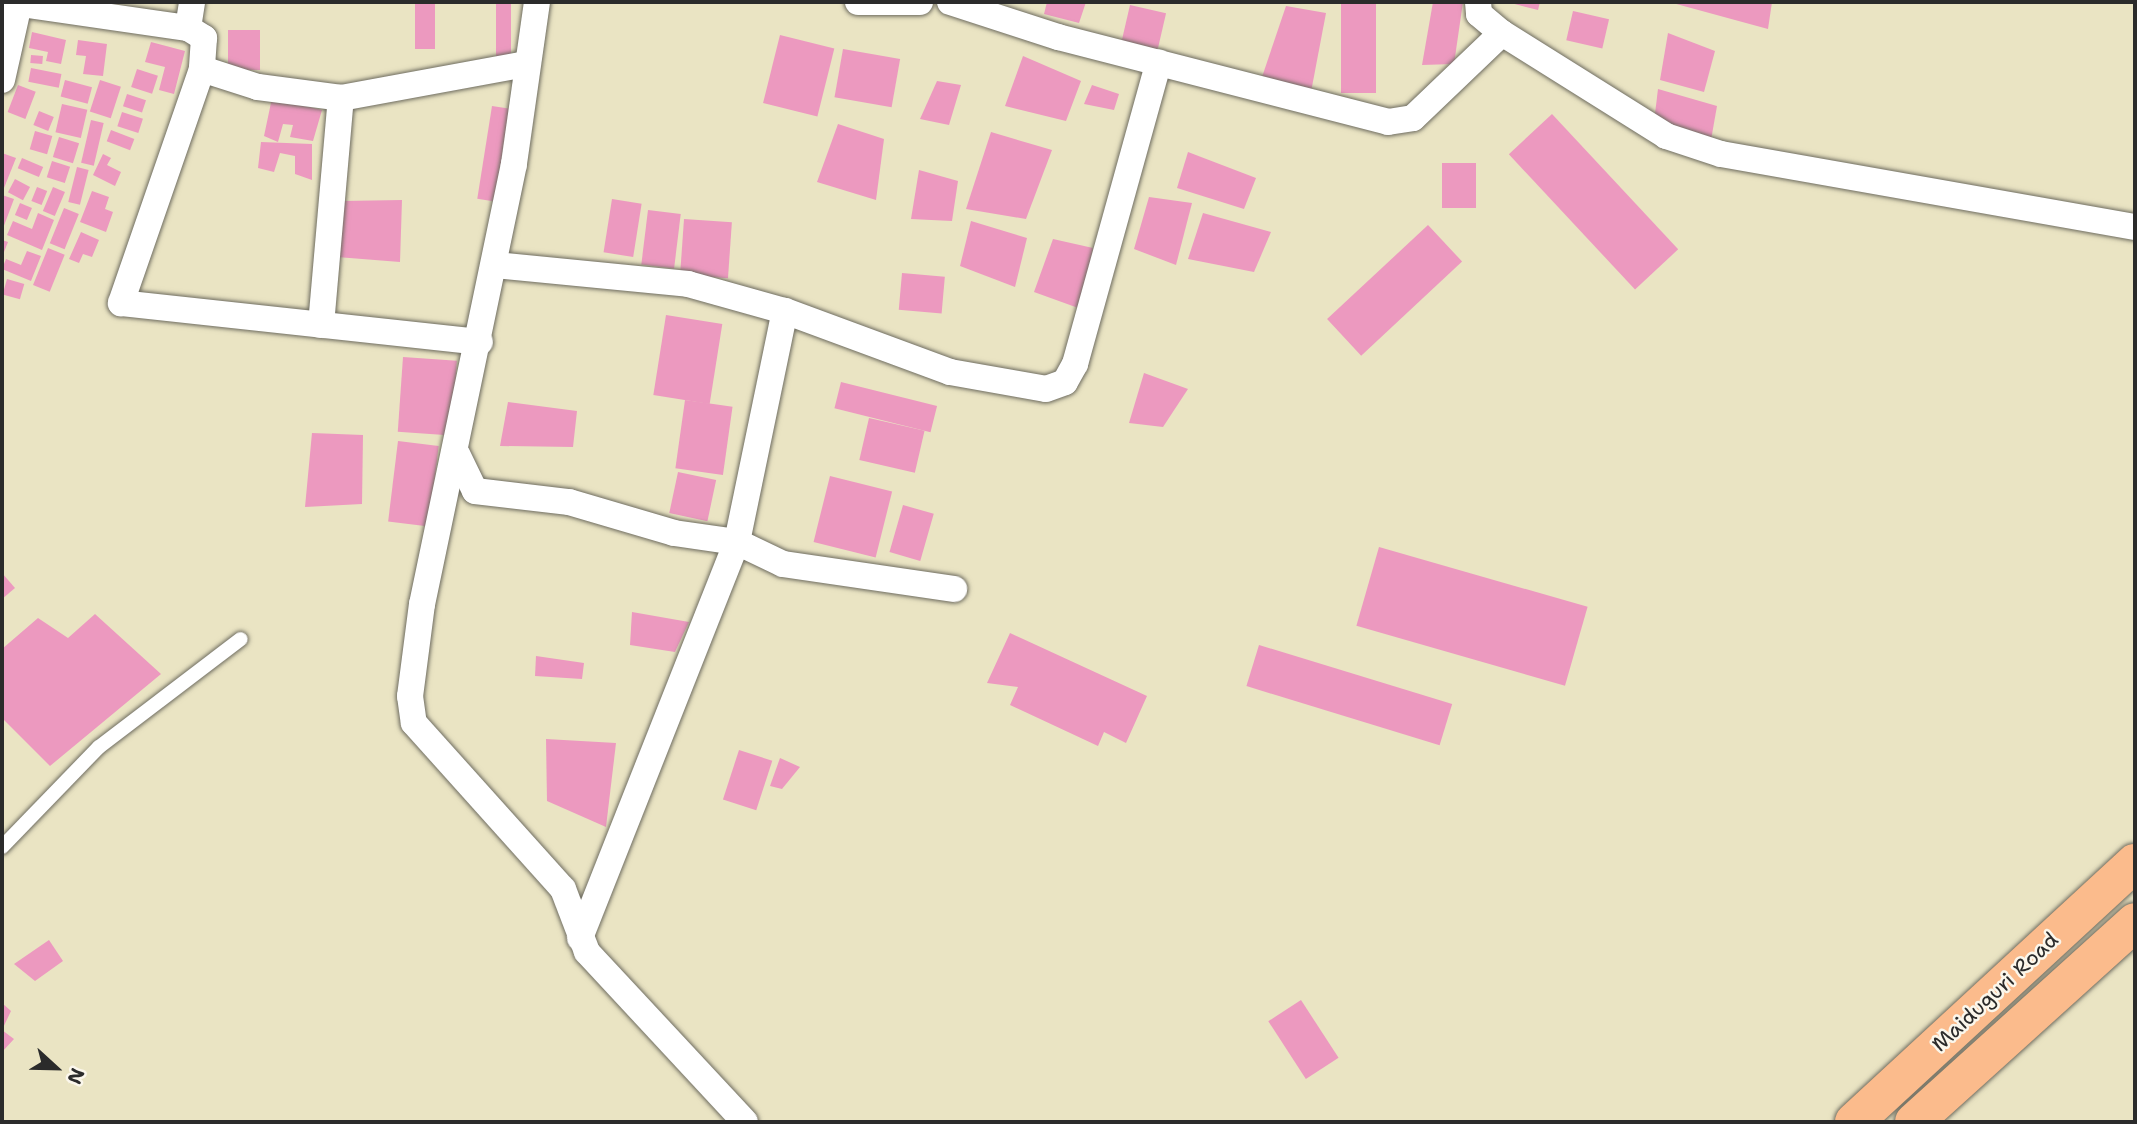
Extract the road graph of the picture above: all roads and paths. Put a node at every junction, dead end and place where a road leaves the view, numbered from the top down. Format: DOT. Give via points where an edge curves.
graph roads {
  1 [pos="192,2"];
  2 [pos="537,2"];
  3 [pos="858,2"];
  4 [pos="911,2"];
  5 [pos="920,2"];
  6 [pos="950,2"];
  7 [pos="1478,2"];
  8 [pos="13,3"];
  9 [pos="188,28"];
  10 [pos="1502,33"];
  11 [pos="1159,62"];
  12 [pos="526,64"];
  13 [pos="202,69"];
  14 [pos="2,80"];
  15 [pos="341,98"];
  16 [pos="2135,226"];
  17 [pos="495,265"];
  18 [pos="785,312"];
  19 [pos="320,325"];
  20 [pos="480,342"];
  21 [pos="457,454"];
  22 [pos="737,542"];
  23 [pos="954,589"];
  24 [pos="241,639"];
  25 [pos="2,847"];
  26 [pos="2135,863"];
  27 [pos="2135,922"];
  28 [pos="580,938"];
  29 [pos="745,1122"];
  30 [pos="1854,1122"];
  31 [pos="1914,1122"];
  1 -- 9 [label="street"];
  2 -- 12 [label="street"];
  3 -- 4 [label="street"];
  4 -- 5 [label="street"];
  6 -- 11 [label="street"];
  7 -- 10 [label="street" via="1479,14"];
  8 -- 9 [label="street"];
  8 -- 14 [label="street"];
  9 -- 13 [label="street" via="204,38"];
  10 -- 11 [label="street" via="1413,118 1388,122"];
  10 -- 16 [label="street" via="1666,136 1721,154"];
  11 -- 18 [label="street" via="1065,382 1046,388 950,372"];
  12 -- 15 [label="street"];
  12 -- 17 [label="street"];
  13 -- 15 [label="street" via="258,87"];
  13 -- 19 [label="street" via="121,303"];
  15 -- 19 [label="street"];
  17 -- 18 [label="street" via="688,284"];
  17 -- 20 [label="street"];
  18 -- 22 [label="street"];
  19 -- 20 [label="street"];
  20 -- 21 [label="street"];
  21 -- 22 [label="street" via="475,491 569,502 674,533"];
  21 -- 28 [label="street" via="422,604 410,696 414,723 563,889"];
  22 -- 23 [label="street" via="783,564"];
  22 -- 28 [label="street"];
  24 -- 25 [label="lane" via="99,747"];
  26 -- 30 [label="highway, Maiduguri Road"];
  27 -- 31 [label="highway, Maiduguri Road"];
  28 -- 29 [label="street"];
}
